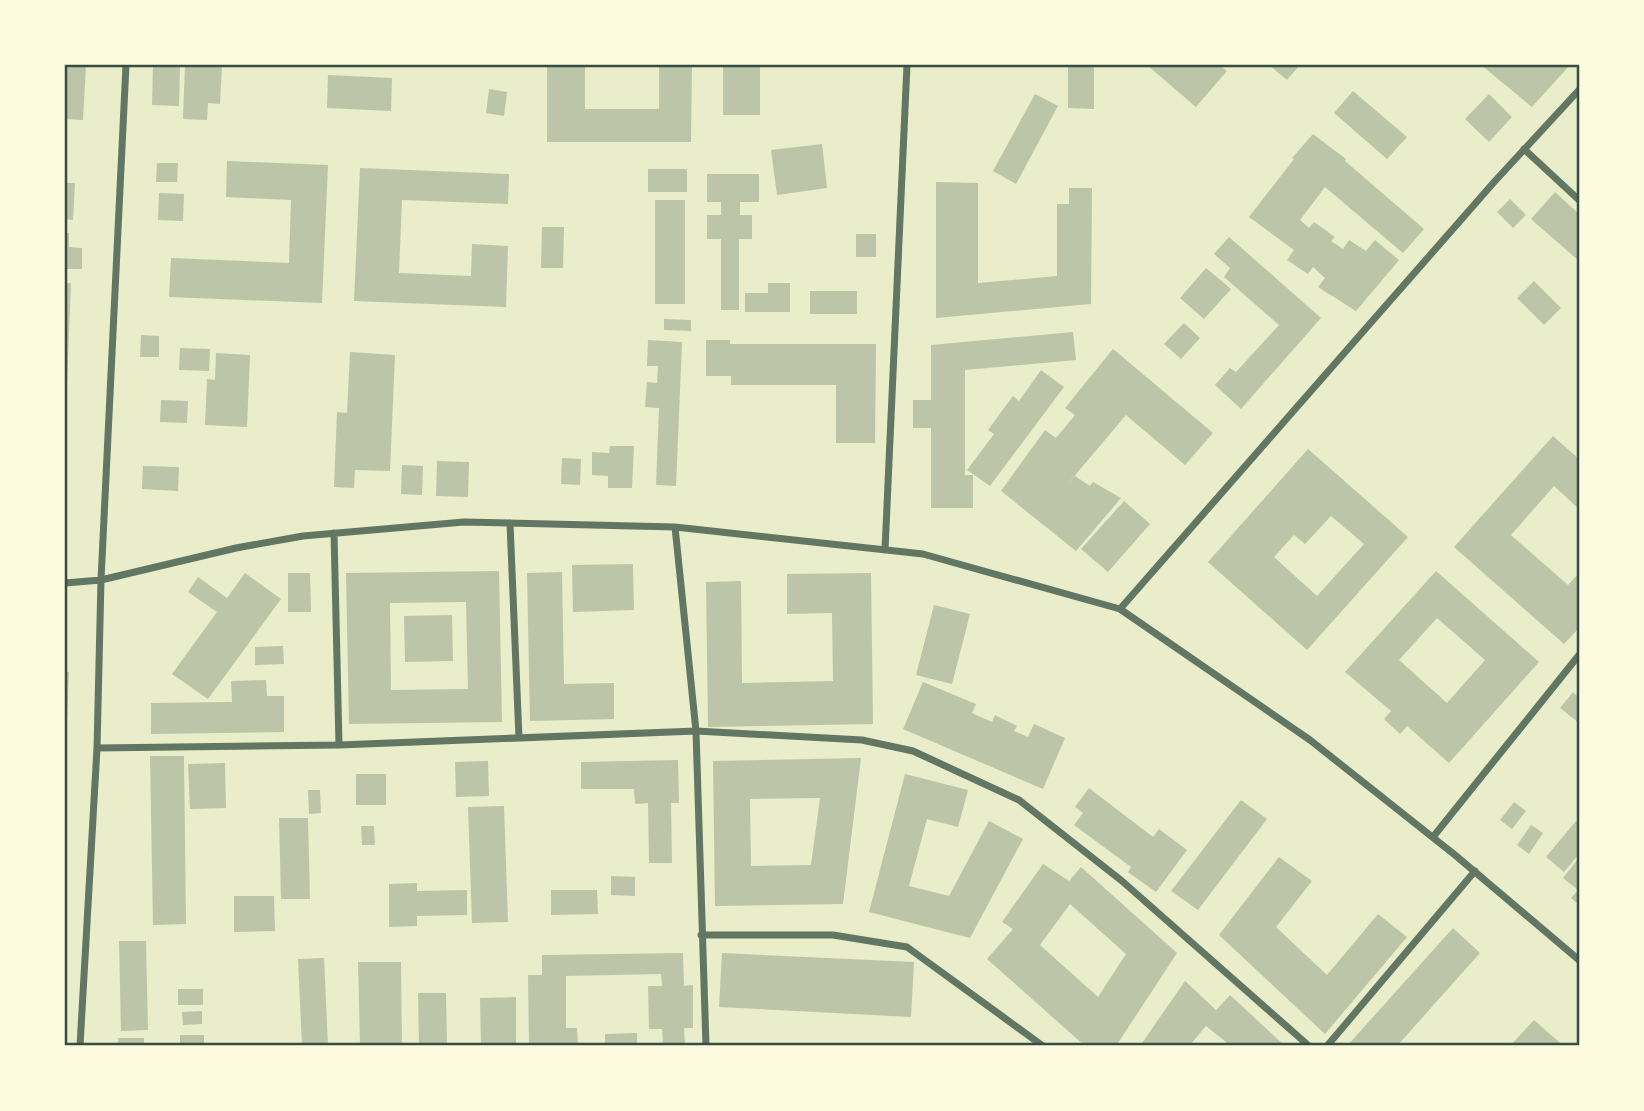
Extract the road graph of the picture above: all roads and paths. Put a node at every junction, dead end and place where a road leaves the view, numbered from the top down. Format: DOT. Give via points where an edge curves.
graph roads {
  1 [pos="126,65"];
  2 [pos="907,65"];
  3 [pos="1579,90"];
  4 [pos="1524,149"];
  5 [pos="1579,200"];
  6 [pos="510,523"];
  7 [pos="675,527"];
  8 [pos="334,533"];
  9 [pos="885,550"];
  10 [pos="101,580"];
  11 [pos="65,583"];
  12 [pos="1120,609"];
  13 [pos="1579,655"];
  14 [pos="696,731"];
  15 [pos="519,738"];
  16 [pos="339,745"];
  17 [pos="97,748"];
  18 [pos="1433,837"];
  19 [pos="1475,871"];
  20 [pos="701,935"];
  21 [pos="1579,960"];
  22 [pos="80,1046"];
  23 [pos="706,1046"];
  24 [pos="1042,1046"];
  25 [pos="1309,1046"];
  26 [pos="1327,1046"];
  1 -- 10 [label="street"];
  2 -- 9 [label="street"];
  3 -- 4 [label="street"];
  4 -- 5 [label="street"];
  4 -- 12 [label="street"];
  6 -- 7 [label="street"];
  6 -- 8 [label="street" via="464,522"];
  6 -- 15 [label="street"];
  7 -- 9 [label="street"];
  7 -- 14 [label="street"];
  8 -- 10 [label="street" via="236,548"];
  8 -- 16 [label="street"];
  9 -- 12 [label="street" via="923,554"];
  10 -- 11 [label="street"];
  10 -- 17 [label="street"];
  12 -- 18 [label="street" via="1310,740"];
  13 -- 18 [label="street"];
  14 -- 15 [label="street"];
  14 -- 20 [label="street"];
  14 -- 25 [label="street" via="862,740 913,751 1019,800 1122,881"];
  15 -- 16 [label="street"];
  16 -- 17 [label="street"];
  17 -- 22 [label="street"];
  18 -- 19 [label="street"];
  19 -- 21 [label="street"];
  19 -- 26 [label="street"];
  20 -- 23 [label="street"];
  20 -- 24 [label="street" via="833,935 907,947"];
}
